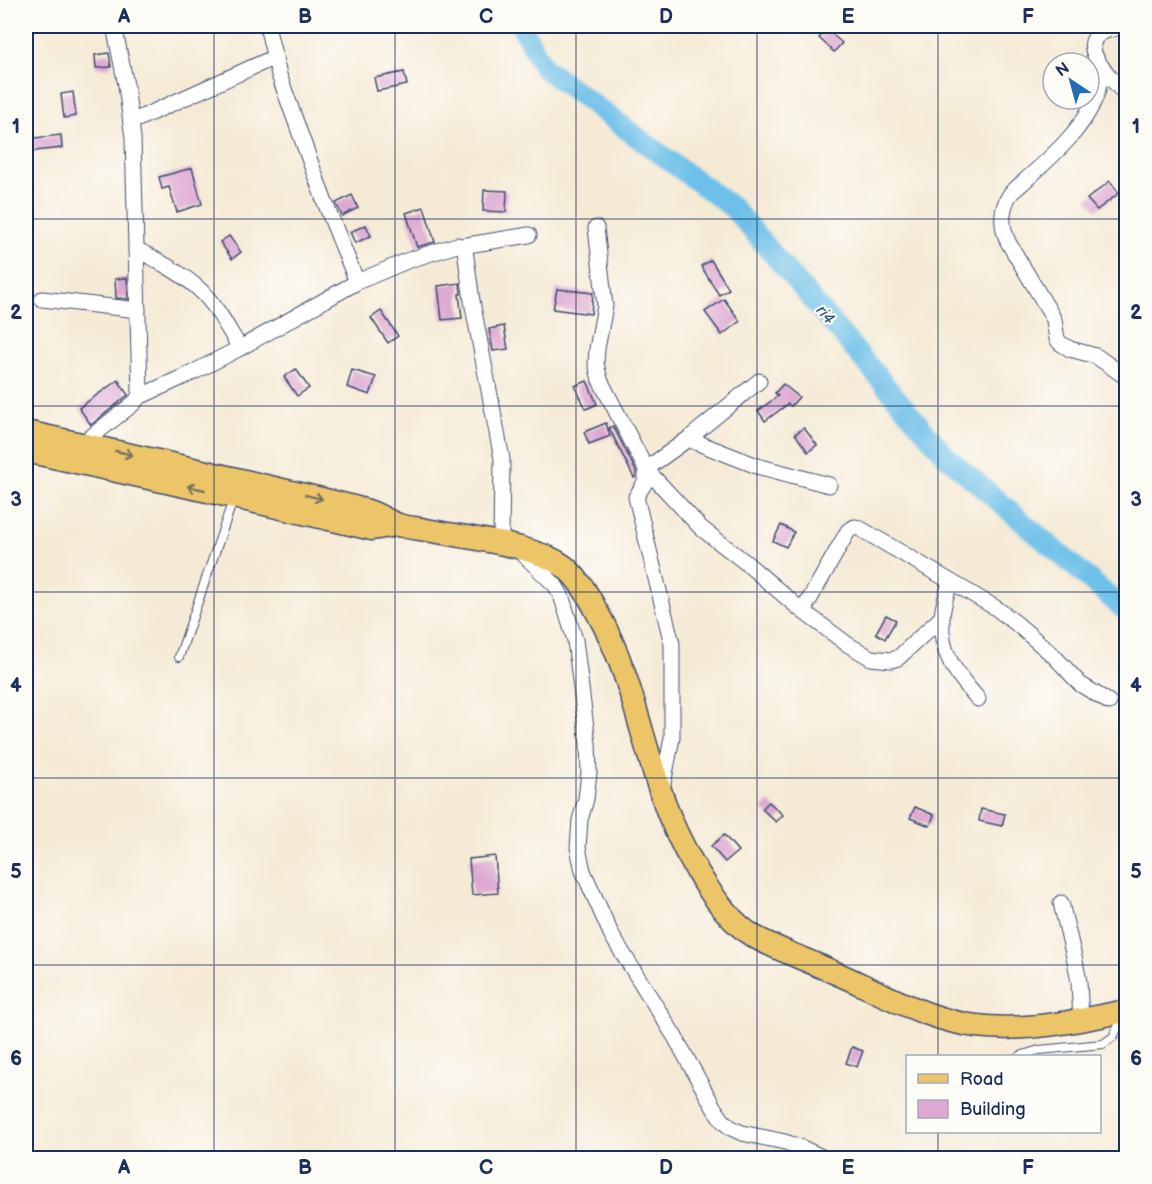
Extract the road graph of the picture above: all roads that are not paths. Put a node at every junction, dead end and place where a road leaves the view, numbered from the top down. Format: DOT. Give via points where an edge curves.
graph roads {
  1 [pos="114,26"];
  2 [pos="267,26"];
  3 [pos="1126,26"];
  4 [pos="1093,51"];
  5 [pos="275,57"];
  6 [pos="1101,66"];
  7 [pos="1126,95"];
  8 [pos="1089,111"];
  9 [pos="131,122"];
  10 [pos="596,228"];
  11 [pos="529,235"];
  12 [pos="462,246"];
  13 [pos="136,249"];
  14 [pos="357,282"];
  15 [pos="42,299"];
  16 [pos="138,310"];
  17 [pos="240,348"];
  18 [pos="1126,376"];
  19 [pos="759,381"];
  20 [pos="139,397"];
  21 [pos="26,432"];
  22 [pos="688,440"];
  23 [pos="82,444"];
  24 [pos="26,451"];
  25 [pos="646,469"];
  26 [pos="829,485"];
  27 [pos="234,497"];
  28 [pos="396,525"];
  29 [pos="509,545"];
  30 [pos="950,582"];
  31 [pos="803,611"];
  32 [pos="942,617"];
  33 [pos="178,657"];
  34 [pos="978,699"];
  35 [pos="1108,702"];
  36 [pos="661,795"];
  37 [pos="1061,903"];
  38 [pos="1126,1011"];
  39 [pos="1081,1020"];
  40 [pos="1024,1055"];
  41 [pos="824,1158"];
  1 -- 9 [label="street"];
  2 -- 5 [label="street"];
  3 -- 4 [label="street" via="1102,32 1093,42"];
  5 -- 9 [label="street"];
  5 -- 14 [label="street"];
  6 -- 7 [label="street"];
  8 -- 18 [label="street" via="1055,153 1011,194 1002,223 1008,242 1054,320 1057,339 1065,347 1096,356"];
  9 -- 13 [label="street"];
  10 -- 25 [label="street" via="605,306 596,363 600,380"];
  11 -- 12 [label="street"];
  12 -- 14 [label="street" via="409,260"];
  12 -- 29 [label="street" via="502,459"];
  13 -- 16 [label="street"];
  13 -- 17 [label="street" via="201,290"];
  14 -- 17 [label="street"];
  15 -- 16 [label="street"];
  16 -- 20 [label="street"];
  17 -- 20 [label="street"];
  19 -- 22 [label="street"];
  20 -- 23 [label="street"];
  21 -- 23 [label="main road"];
  22 -- 25 [label="street"];
  22 -- 26 [label="street" via="757,466"];
  23 -- 28 [label="main road, one-way" via="372,512"];
  27 -- 24 [label="main road, one-way"];
  25 -- 31 [label="street" via="701,528"];
  25 -- 36 [label="street" via="646,481 636,497 672,644 672,738"];
  27 -- 28 [label="main road" via="372,529"];
  27 -- 33 [label="lane"];
  28 -- 29 [label="main road"];
  29 -- 36 [label="main road" via="545,556 567,569 592,603 627,680"];
  29 -- 41 [label="street" via="555,585 575,640 589,772 578,848 583,871 612,936 723,1121 742,1133 785,1142"];
  30 -- 31 [label="street" via="855,527 848,531"];
  30 -- 32 [label="street"];
  30 -- 35 [label="street" via="996,608 1054,656 1080,684"];
  31 -- 32 [label="street" via="860,652 871,658 891,660"];
  32 -- 34 [label="street" via="951,664"];
  36 -- 39 [label="main road" via="671,821 719,904 751,934 771,945 903,1004 958,1023 1008,1028"];
  37 -- 39 [label="street" via="1079,982"];
  38 -- 39 [label="main road"];
  38 -- 40 [label="lane" via="1113,1037 1103,1044"];
}
